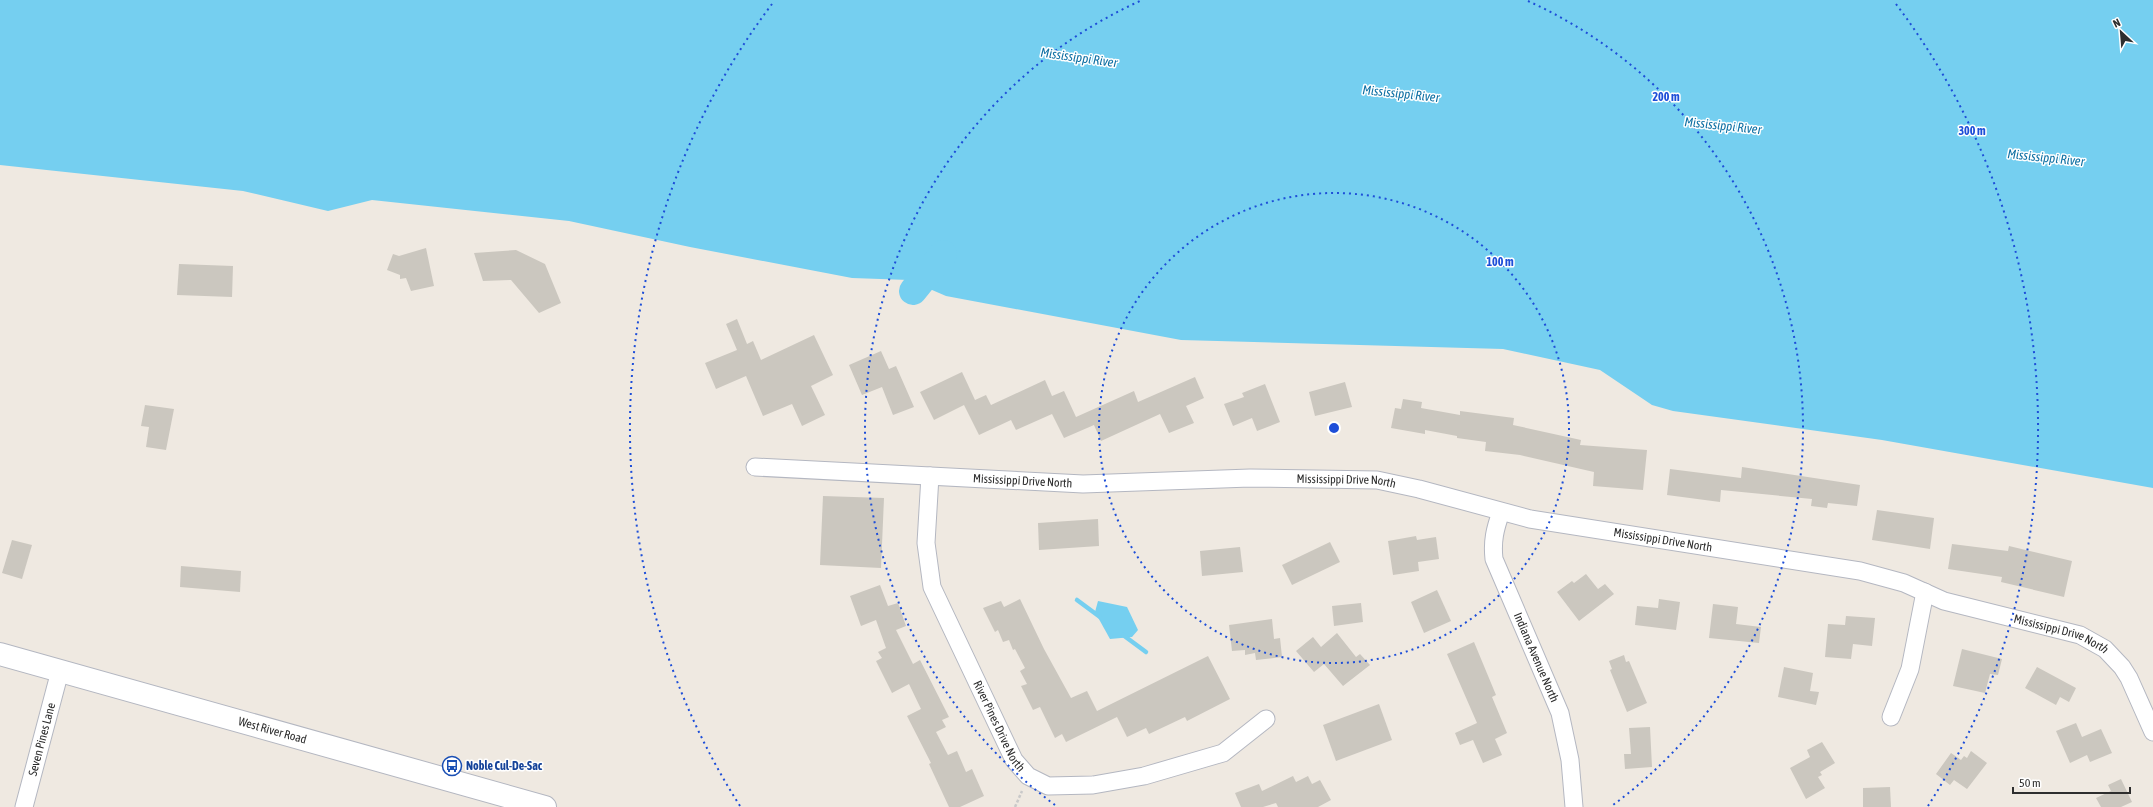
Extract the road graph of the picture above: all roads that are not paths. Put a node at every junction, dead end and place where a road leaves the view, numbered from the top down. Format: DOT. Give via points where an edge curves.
graph roads {
  1 [pos="755,467"];
  2 [pos="930,476"];
  3 [pos="1502,512"];
  4 [pos="1925,592"];
  5 [pos="0,654"];
  6 [pos="60,671"];
  7 [pos="1891,717"];
  8 [pos="1266,719"];
  9 [pos="2153,732"];
  10 [pos="24,807"];
  11 [pos="545,807"];
  12 [pos="1574,807"];
  1 -- 2 [label="street, Mississippi Drive North"];
  2 -- 3 [label="street, Mississippi Drive North" via="1083,484 1250,478 1377,480"];
  2 -- 8 [label="street, River Pines Drive North" via="926,543 932,586 1014,760 1028,776 1048,786 1092,785 1144,776 1223,753"];
  3 -- 4 [label="street, Mississippi Drive North" via="1530,519 1860,571"];
  3 -- 12 [label="street, Indiana Avenue North" via="1493,538 1494,559 1560,713 1570,760"];
  4 -- 7 [label="street" via="1910,669"];
  4 -- 9 [label="street, Mississippi Drive North" via="1944,602 2070,632 2105,649 2129,678"];
  5 -- 6 [label="main road, West River Road"];
  6 -- 10 [label="street, Seven Pines Lane"];
  6 -- 11 [label="main road, West River Road"];
}
